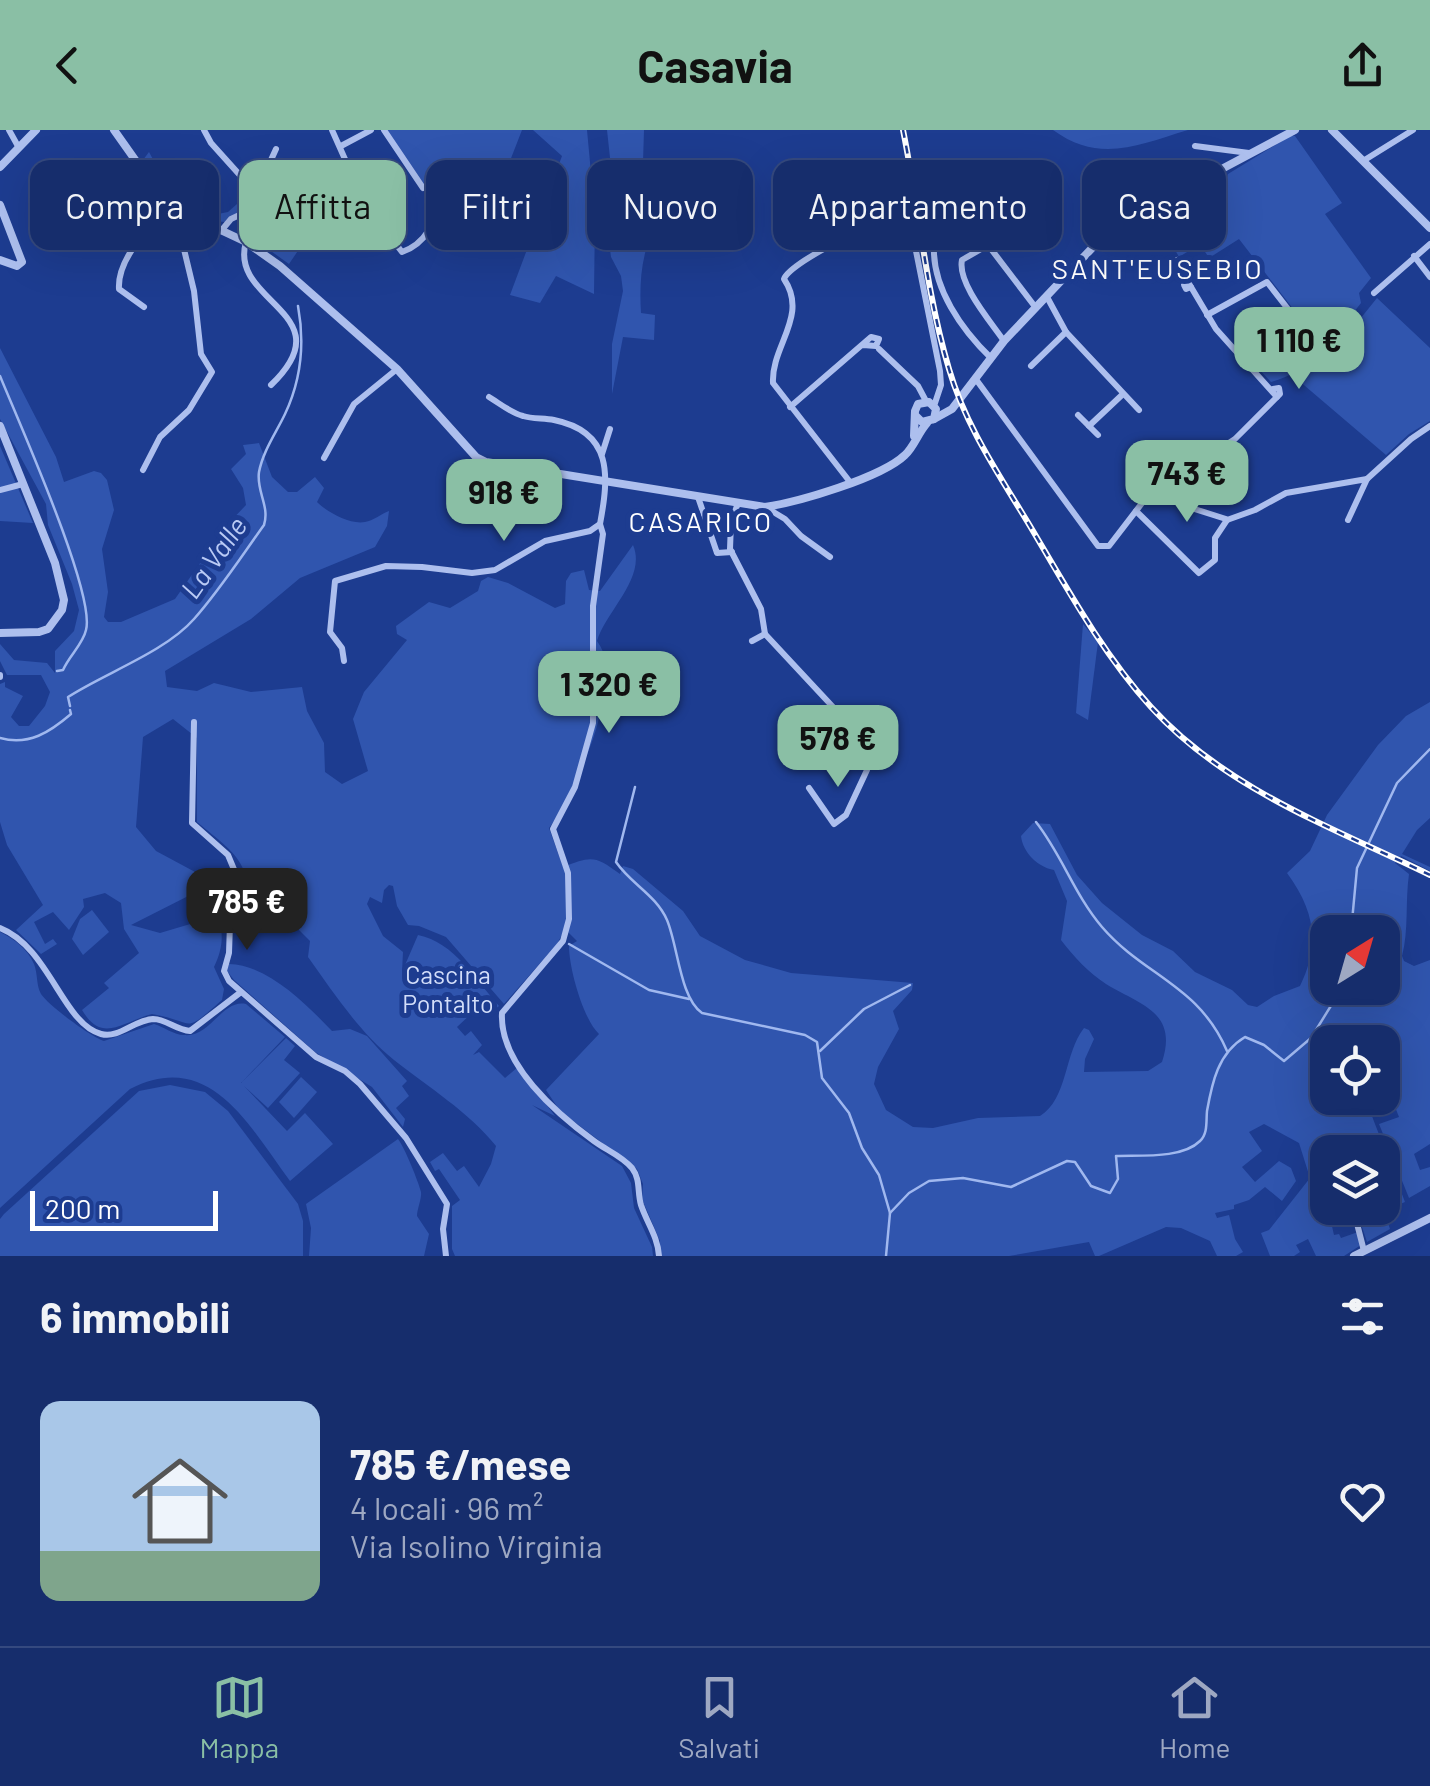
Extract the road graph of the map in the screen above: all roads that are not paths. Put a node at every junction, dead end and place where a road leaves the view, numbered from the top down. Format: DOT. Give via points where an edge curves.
graph roads {
  1 [pos="9,130"];
  2 [pos="36,130"];
  3 [pos="114,130"];
  4 [pos="204,130"];
  5 [pos="332,130"];
  6 [pos="371,130"];
  7 [pos="384,130"];
  8 [pos="1295,130"];
  9 [pos="1332,130"];
  10 [pos="1413,130"];
  11 [pos="341,146"];
  12 [pos="1195,146"];
  13 [pos="276,148"];
  14 [pos="20,149"];
  15 [pos="1249,153"];
  16 [pos="136,160"];
  17 [pos="270,160"];
  18 [pos="1364,161"];
  19 [pos="0,167"];
  20 [pos="239,173"];
  21 [pos="423,188"];
  22 [pos="0,205"];
  23 [pos="239,217"];
  24 [pos="1430,228"];
  25 [pos="219,230"];
  26 [pos="225,233"];
  27 [pos="426,236"];
  28 [pos="239,239"];
  29 [pos="1430,244"];
  30 [pos="134,250"];
  31 [pos="184,250"];
  32 [pos="245,250"];
  33 [pos="257,250"];
  34 [pos="934,250"];
  35 [pos="1414,256"];
  36 [pos="0,260"];
  37 [pos="1177,260"];
  38 [pos="1430,277"];
  39 [pos="1374,293"];
  40 [pos="1047,297"];
  41 [pos="144,307"];
  42 [pos="1036,308"];
  43 [pos="1288,309"];
  44 [pos="1207,316"];
  45 [pos="1066,332"];
  46 [pos="1004,341"];
  47 [pos="863,345"];
  48 [pos="879,349"];
  49 [pos="991,358"];
  50 [pos="1031,366"];
  51 [pos="397,368"];
  52 [pos="975,378"];
  53 [pos="271,386"];
  54 [pos="1124,394"];
  55 [pos="488,397"];
  56 [pos="957,402"];
  57 [pos="928,404"];
  58 [pos="790,407"];
  59 [pos="1139,410"];
  60 [pos="916,415"];
  61 [pos="1078,415"];
  62 [pos="930,421"];
  63 [pos="0,426"];
  64 [pos="1089,426"];
  65 [pos="1430,426"];
  66 [pos="610,429"];
  67 [pos="1098,435"];
  68 [pos="914,441"];
  69 [pos="602,454"];
  70 [pos="324,458"];
  71 [pos="143,470"];
  72 [pos="1367,479"];
  73 [pos="608,482"];
  74 [pos="850,482"];
  75 [pos="23,484"];
  76 [pos="1163,489"];
  77 [pos="0,490"];
  78 [pos="698,497"];
  79 [pos="738,503"];
  80 [pos="765,507"];
  81 [pos="1136,510"];
  82 [pos="1228,520"];
  83 [pos="1348,520"];
  84 [pos="600,524"];
  85 [pos="732,552"];
  86 [pos="830,557"];
  87 [pos="0,633"];
  88 [pos="765,634"];
  89 [pos="752,641"];
  90 [pos="344,660"];
  91 [pos="194,722"];
  92 [pos="854,736"];
  93 [pos="866,770"];
  94 [pos="809,788"];
  95 [pos="0,928"];
  96 [pos="241,992"];
  97 [pos="1430,1218"];
  98 [pos="1357,1225"];
  99 [pos="1364,1251"];
  100 [pos="446,1256"];
  101 [pos="658,1256"];
  102 [pos="1354,1256"];
  1 -- 14 [label="street"];
  2 -- 14 [label="street"];
  3 -- 16 [label="street"];
  4 -- 20 [label="street"];
  5 -- 11 [label="street"];
  6 -- 11 [label="street"];
  7 -- 21 [label="street"];
  8 -- 15 [label="street"];
  9 -- 18 [label="street"];
  10 -- 18 [label="street"];
  11 -- 27 [label="street" via="365,204 402,252"];
  12 -- 15 [label="street"];
  13 -- 17 [label="street"];
  14 -- 19 [label="street"];
  15 -- 40 [label="street" via="1095,245"];
  18 -- 24 [label="street"];
  22 -- 36 [label="street" via="22,262"];
  23 -- 26 [label="street"];
  25 -- 26 [label="street"];
  26 -- 28 [label="street"];
  29 -- 35 [label="street"];
  30 -- 41 [label="street" via="118,277 119,289"];
  31 -- 71 [label="street" via="201,354 212,372"];
  32 -- 53 [label="street" via="254,282 287,316 294,335 296,356"];
  33 -- 51 [label="street"];
  34 -- 49 [label="street" via="934,265 968,336"];
  35 -- 38 [label="street"];
  35 -- 39 [label="street"];
  37 -- 44 [label="street"];
  40 -- 42 [label="street"];
  40 -- 45 [label="street"];
  42 -- 46 [label="street"];
  42 -- 46 [label="street" via="988,245 962,260 976,301"];
  43 -- 44 [label="street" via="1267,282"];
  44 -- 76 [label="street" via="1275,393 1235,439"];
  45 -- 50 [label="street"];
  45 -- 54 [label="street"];
  46 -- 49 [label="street"];
  47 -- 58 [label="street"];
  48 -- 57 [label="street"];
  49 -- 52 [label="street"];
  51 -- 70 [label="street" via="354,404"];
  51 -- 73 [label="street" via="476,457"];
  52 -- 56 [label="street"];
  52 -- 81 [label="street" via="1098,546 1109,546"];
  54 -- 59 [label="street"];
  54 -- 64 [label="street"];
  55 -- 69 [label="street" via="523,416 575,426"];
  56 -- 57 [label="street"];
  56 -- 62 [label="street"];
  57 -- 58 [label="street" via="941,382 912,224 902,213 785,274 793,300 790,330 772,373"];
  57 -- 60 [label="street"];
  57 -- 62 [label="street"];
  58 -- 74 [label="street"];
  60 -- 62 [label="street"];
  60 -- 68 [label="street"];
  61 -- 64 [label="street"];
  62 -- 68 [label="street"];
  63 -- 75 [label="street"];
  64 -- 67 [label="street"];
  65 -- 72 [label="street"];
  66 -- 69 [label="street"];
  68 -- 74 [label="street" via="900,459"];
  69 -- 73 [label="street"];
  72 -- 82 [label="street" via="1286,493"];
  72 -- 83 [label="street"];
  73 -- 78 [label="street"];
  73 -- 84 [label="street"];
  74 -- 80 [label="street"];
  75 -- 77 [label="street"];
  75 -- 87 [label="street" via="64,600 48,628"];
  76 -- 81 [label="street" via="1153,490"];
  76 -- 82 [label="street"];
  78 -- 79 [label="street"];
  78 -- 85 [label="street" via="718,552"];
  79 -- 80 [label="street"];
  79 -- 85 [label="street"];
  80 -- 86 [label="street"];
  81 -- 82 [label="street" via="1199,573 1215,560 1215,538"];
  84 -- 90 [label="street" via="544,542 494,570 386,566 335,580 330,632"];
  84 -- 101 [label="street" via="594,723 575,787 553,829 568,873 568,929 502,1014 502,1023 508,1051 558,1114 631,1168"];
  85 -- 88 [label="street" via="761,609"];
  88 -- 89 [label="street"];
  88 -- 92 [label="street"];
  91 -- 96 [label="street" via="190,820 228,855 242,886 224,972"];
  93 -- 94 [label="street" via="846,815 834,824"];
  95 -- 96 [label="street" via="40,959 83,1024 97,1034 154,1019 190,1030"];
  96 -- 100 [label="street" via="316,1058 345,1071 406,1138 447,1204"];
  97 -- 99 [label="street"];
  98 -- 99 [label="street"];
  99 -- 102 [label="street"];
}
